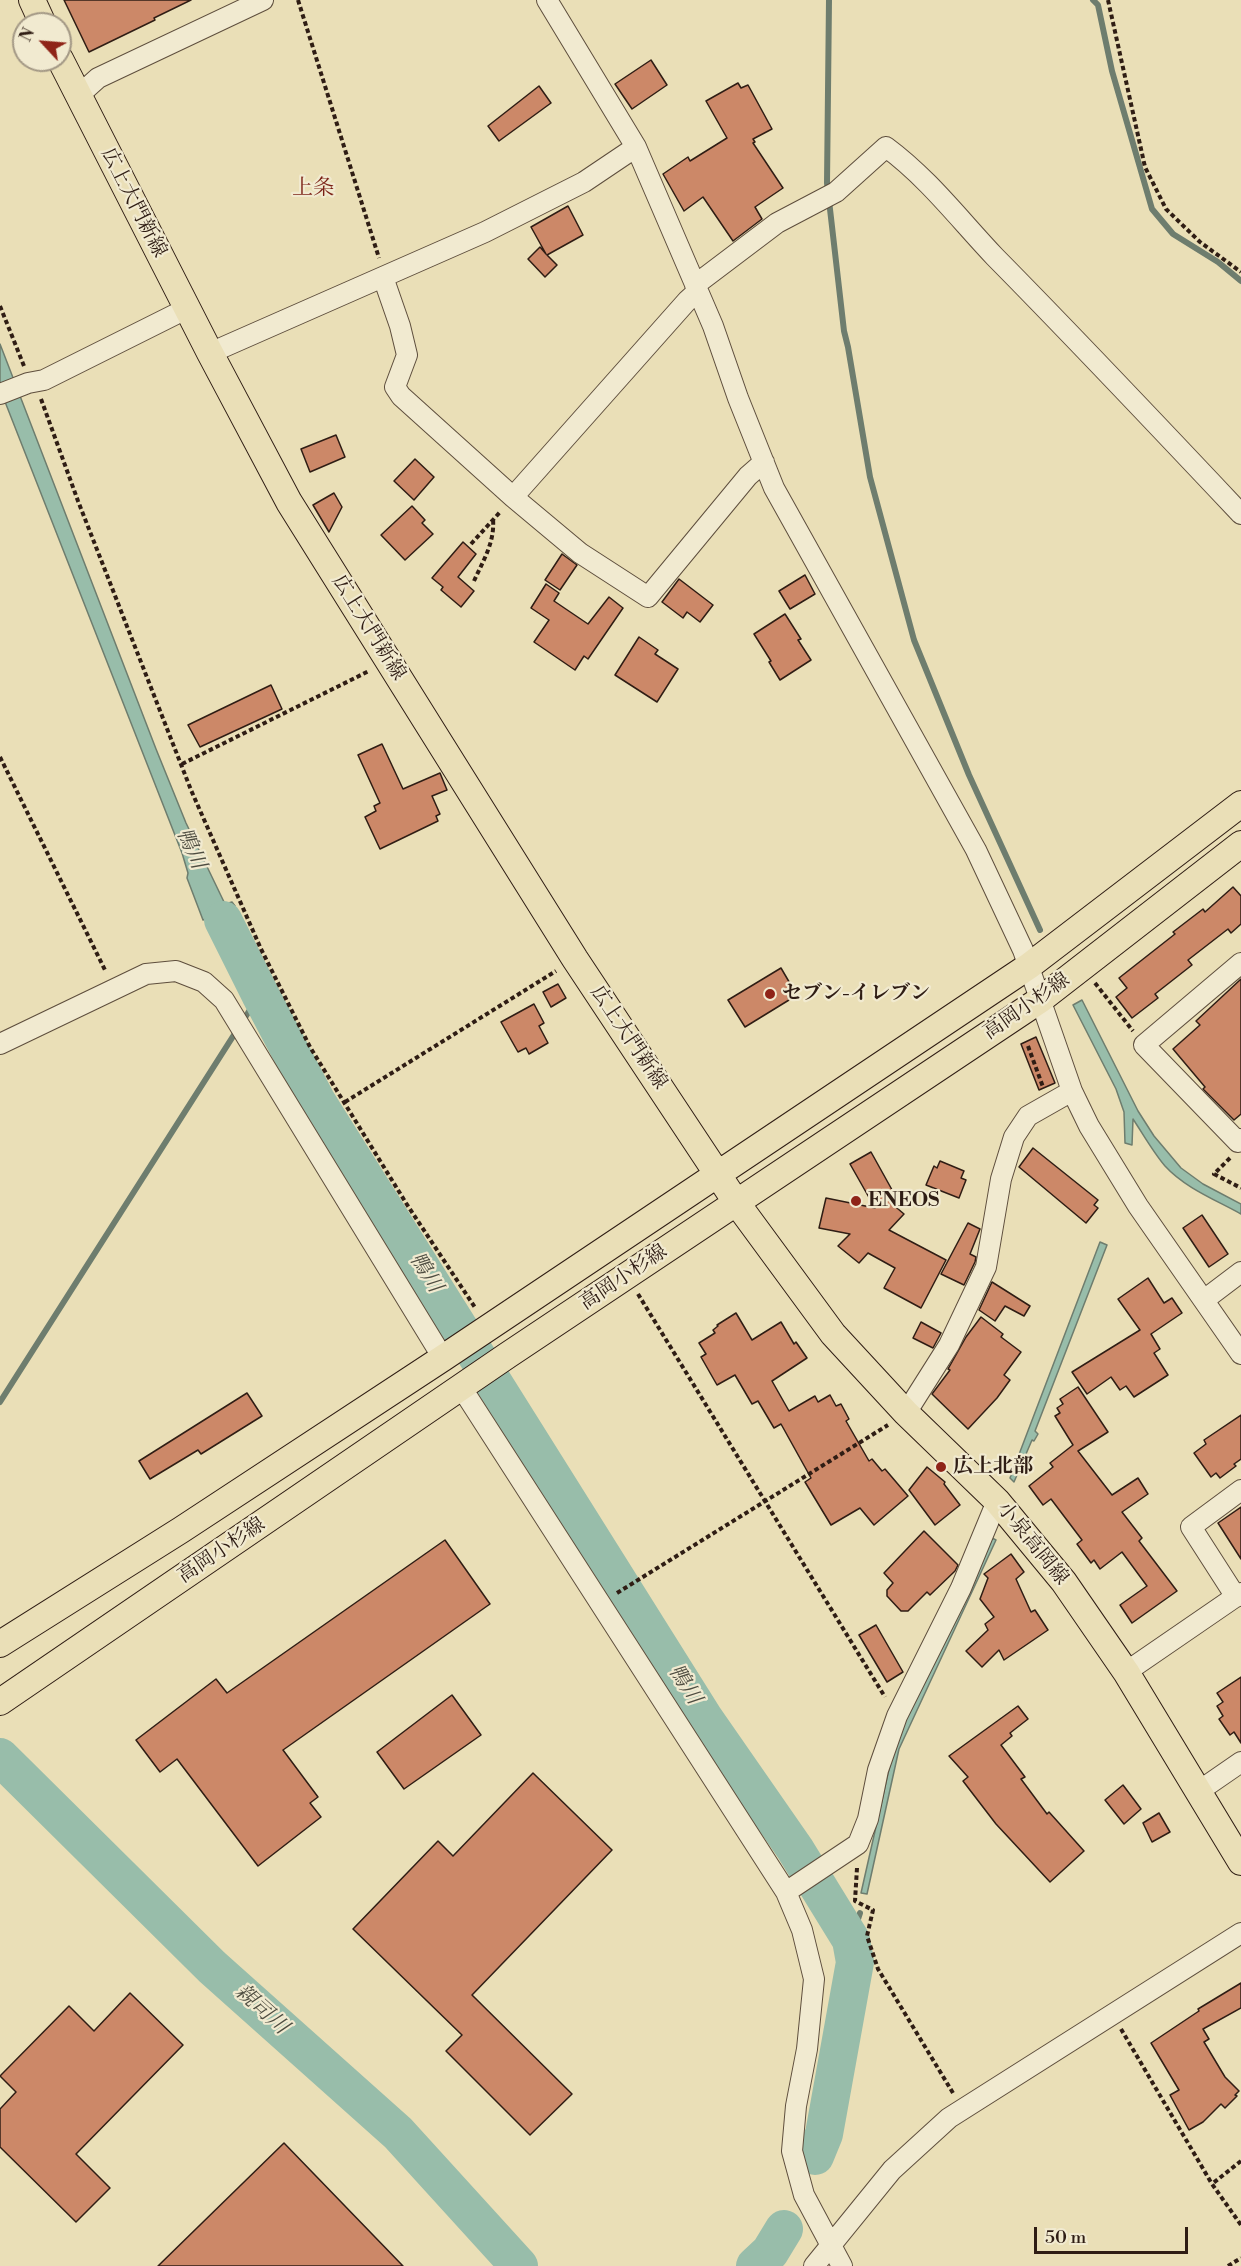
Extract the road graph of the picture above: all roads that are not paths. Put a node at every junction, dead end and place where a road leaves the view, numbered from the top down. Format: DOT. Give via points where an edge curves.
graph roads {
  1 [pos="263,0"];
  2 [pos="547,0"];
  3 [pos="66,72"];
  4 [pos="78,96"];
  5 [pos="636,147"];
  6 [pos="385,276"];
  7 [pos="697,288"];
  8 [pos="188,308"];
  9 [pos="210,353"];
  10 [pos="0,394"];
  11 [pos="764,462"];
  12 [pos="513,497"];
  13 [pos="1241,514"];
  14 [pos="1241,804"];
  15 [pos="1241,844"];
  16 [pos="1241,963"];
  17 [pos="1029,966"];
  18 [pos="1040,1000"];
  19 [pos="0,1044"];
  20 [pos="1072,1091"];
  21 [pos="1241,1139"];
  22 [pos="717,1173"];
  23 [pos="736,1202"];
  24 [pos="1241,1272"];
  25 [pos="1204,1299"];
  26 [pos="448,1354"];
  27 [pos="1241,1354"];
  28 [pos="466,1384"];
  29 [pos="906,1413"];
  30 [pos="1241,1490"];
  31 [pos="997,1501"];
  32 [pos="1238,1595"];
  33 [pos="0,1644"];
  34 [pos="1126,1672"];
  35 [pos="0,1702"];
  36 [pos="1241,1762"];
  37 [pos="1199,1791"];
  38 [pos="1241,1862"];
  39 [pos="791,1889"];
  40 [pos="1241,1933"];
  41 [pos="830,2246"];
  42 [pos="814,2266"];
  43 [pos="842,2266"];
  1 -- 4 [label="street" via="98,78"];
  2 -- 5 [label="street"];
  3 -- 4 [label="main road, 広上大門新線"];
  4 -- 8 [label="main road, 広上大門新線"];
  5 -- 6 [label="street" via="584,182 486,232"];
  5 -- 7 [label="street"];
  6 -- 9 [label="street"];
  6 -- 12 [label="street" via="407,355 394,387"];
  7 -- 11 [label="street"];
  7 -- 12 [label="street"];
  7 -- 13 [label="street" via="777,223 836,192 886,147 928,183"];
  8 -- 9 [label="main road, 広上大門新線"];
  8 -- 10 [label="street" via="44,380"];
  9 -- 22 [label="main road, 広上大門新線" via="289,502 575,959"];
  11 -- 12 [label="street" via="748,476 648,597 580,553"];
  11 -- 17 [label="street" via="780,498 976,850"];
  14 -- 17 [label="main road, 高岡小杉線"];
  15 -- 18 [label="main road, 高岡小杉線"];
  16 -- 21 [label="street" via="1144,1045 1238,1142"];
  17 -- 18 [label="street"];
  17 -- 22 [label="main road, 高岡小杉線"];
  18 -- 20 [label="street"];
  18 -- 23 [label="main road, 高岡小杉線"];
  19 -- 26 [label="street" via="146,974 176,971 204,982 224,1000"];
  20 -- 25 [label="street" via="1119,1176"];
  20 -- 29 [label="street" via="1028,1116 1014,1137 1001,1179 986,1267 949,1345"];
  22 -- 23 [label="main road, 小泉高岡線"];
  22 -- 26 [label="main road, 高岡小杉線"];
  23 -- 28 [label="main road, 高岡小杉線"];
  23 -- 29 [label="main road, 小泉高岡線" via="833,1334"];
  24 -- 25 [label="street"];
  25 -- 27 [label="street"];
  26 -- 33 [label="main road, 高岡小杉線"];
  28 -- 35 [label="main road, 高岡小杉線"];
  28 -- 39 [label="street" via="600,1603"];
  29 -- 31 [label="main road, 小泉高岡線"];
  30 -- 32 [label="street" via="1191,1527"];
  31 -- 34 [label="main road, 小泉高岡線" via="1065,1582"];
  31 -- 39 [label="street" via="961,1588 897,1716 858,1844"];
  32 -- 34 [label="street"];
  34 -- 37 [label="main road, 小泉高岡線"];
  36 -- 37 [label="street"];
  37 -- 38 [label="main road, 小泉高岡線"];
  39 -- 41 [label="street" via="814,1979 792,2151 804,2195"];
  40 -- 41 [label="street" via="949,2118 892,2170"];
  41 -- 42 [label="street"];
  41 -- 43 [label="street"];
}
